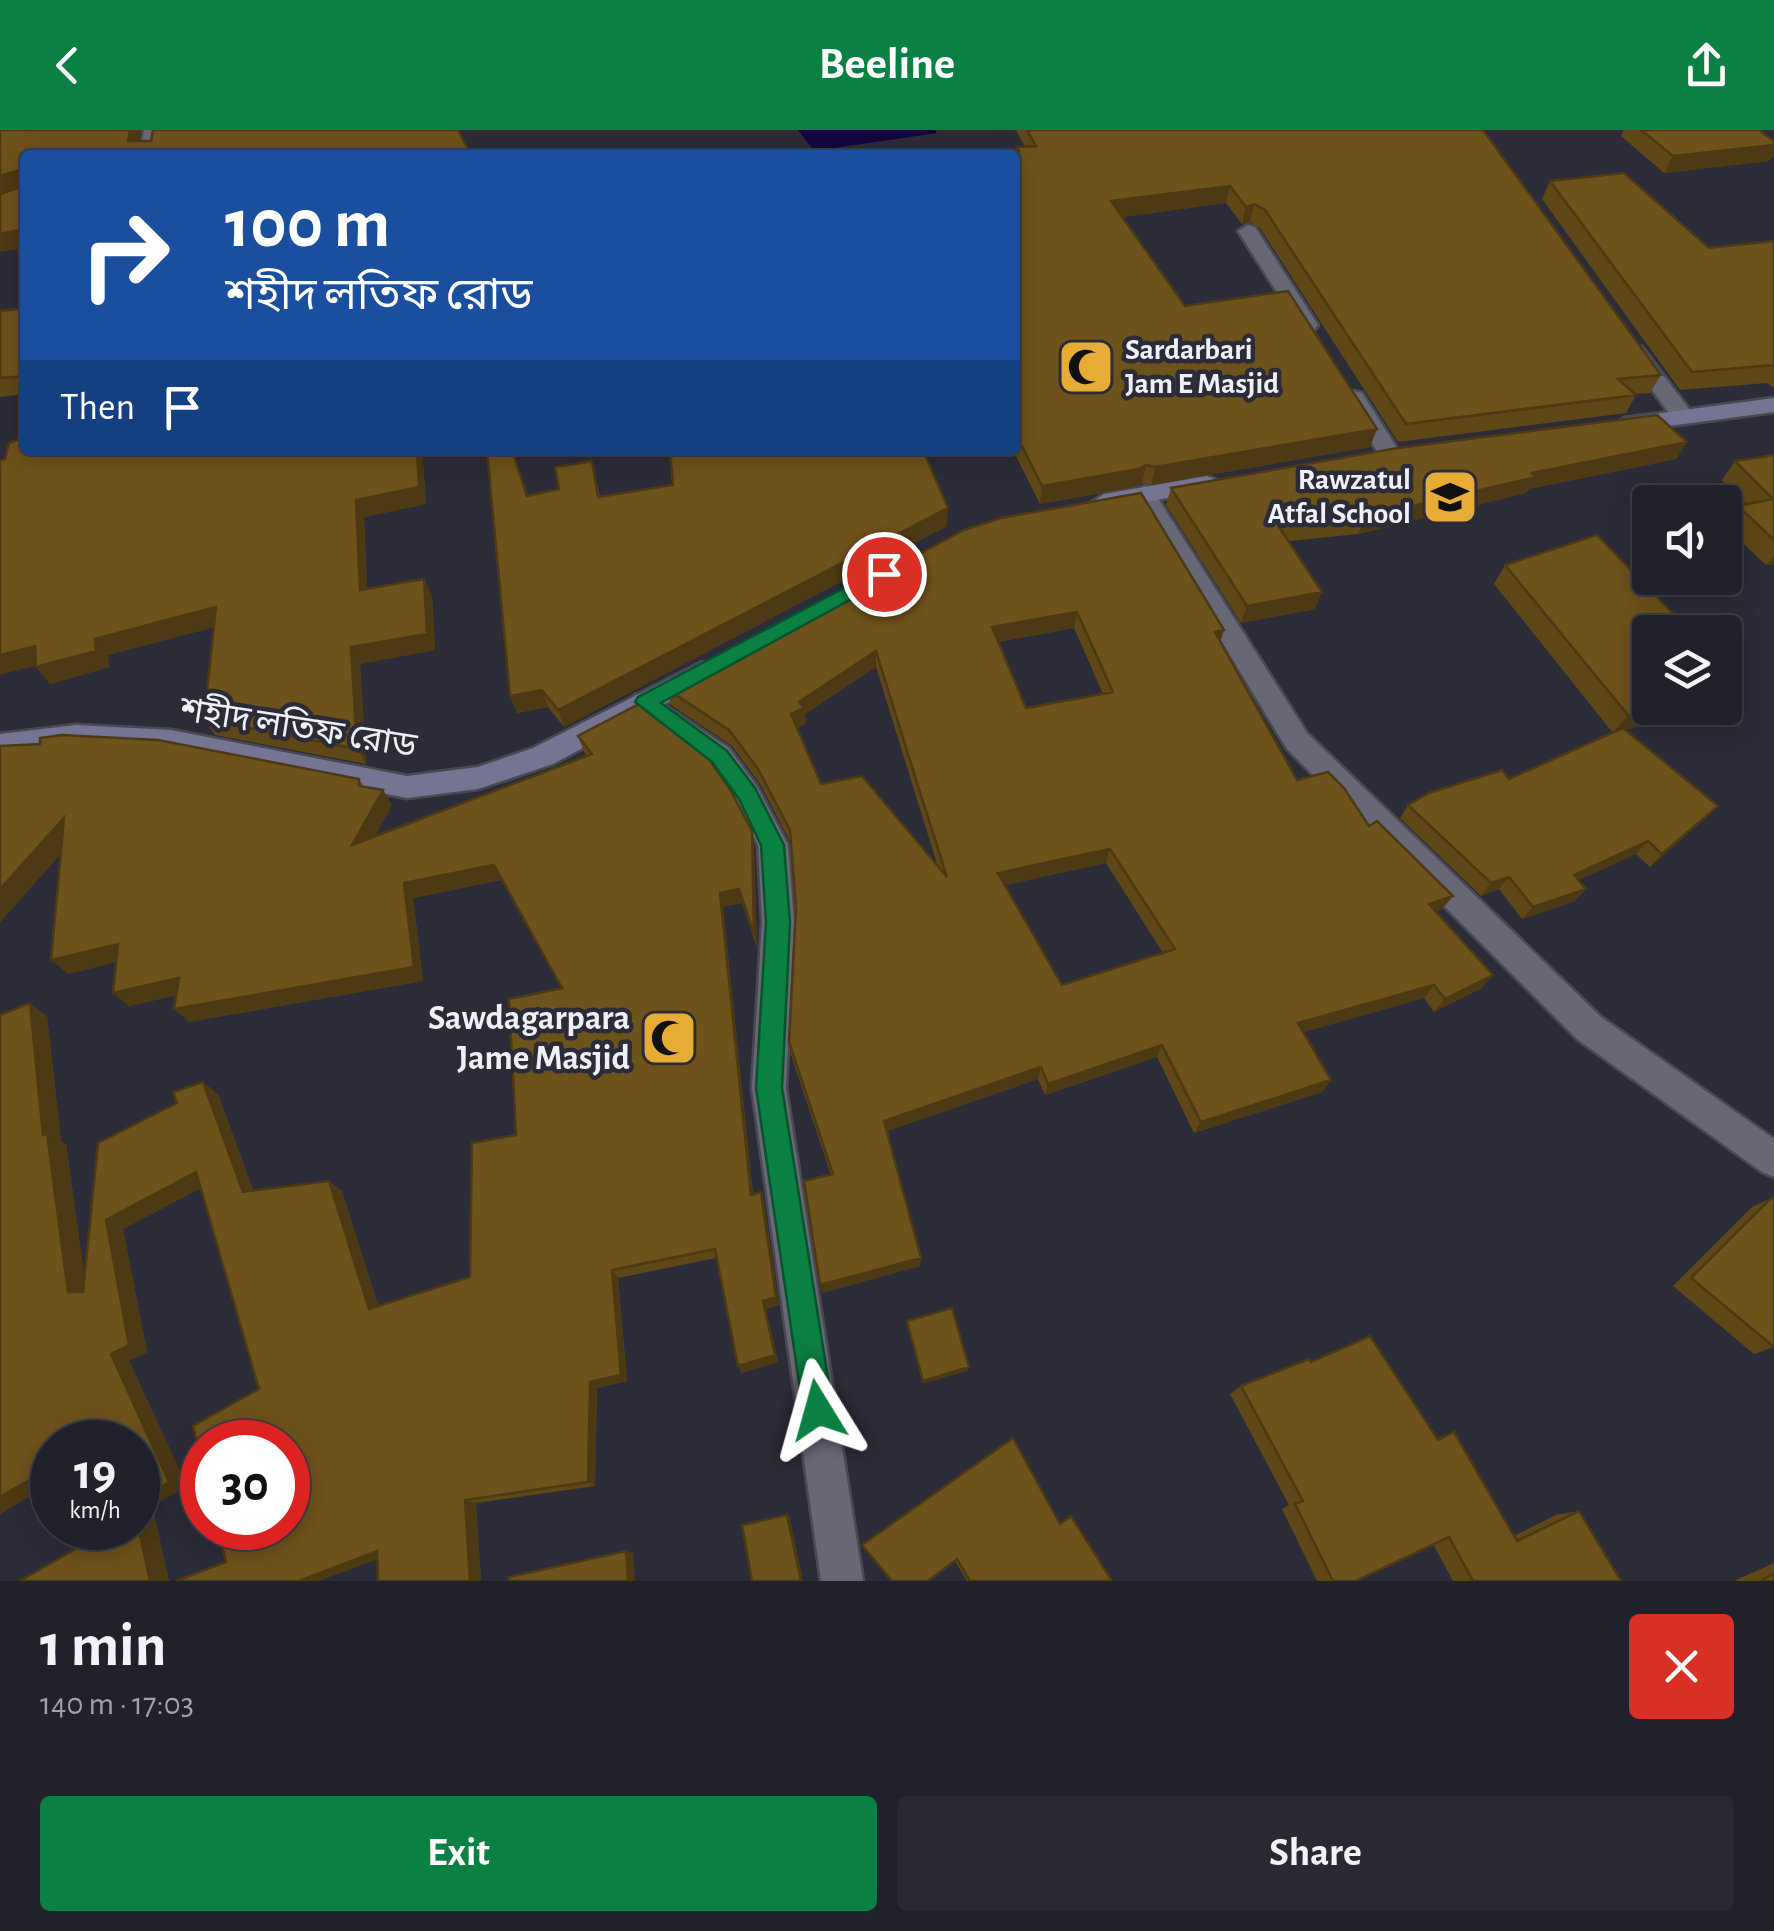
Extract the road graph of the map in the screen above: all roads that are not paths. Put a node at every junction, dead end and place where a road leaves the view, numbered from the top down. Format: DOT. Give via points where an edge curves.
graph roads {
  1 [pos="1248,231"];
  2 [pos="1620,331"];
  3 [pos="1319,342"];
  4 [pos="1340,374"];
  5 [pos="1774,405"];
  6 [pos="1684,418"];
  7 [pos="1606,427"];
  8 [pos="1391,454"];
  9 [pos="1239,479"];
  10 [pos="1144,494"];
  11 [pos="1070,508"];
  12 [pos="730,656"];
  13 [pos="645,702"];
  14 [pos="0,745"];
  15 [pos="1774,1160"];
  16 [pos="842,1581"];
  1 -- 3 [label="street"];
  2 -- 6 [label="street"];
  4 -- 8 [label="street"];
  5 -- 6 [label="street"];
  6 -- 7 [label="street"];
  9 -- 10 [label="street"];
  10 -- 11 [label="street"];
  10 -- 15 [label="street" via="1296,741 1589,1028"];
  12 -- 13 [label="street, শহীদ লতিফ রোড"];
  13 -- 14 [label="street, শহীদ লতিফ রোড" via="542,756 478,778 407,787 170,741 76,736"];
  13 -- 16 [label="street" via="719,756 772,845 778,922 769,1088"];
}
